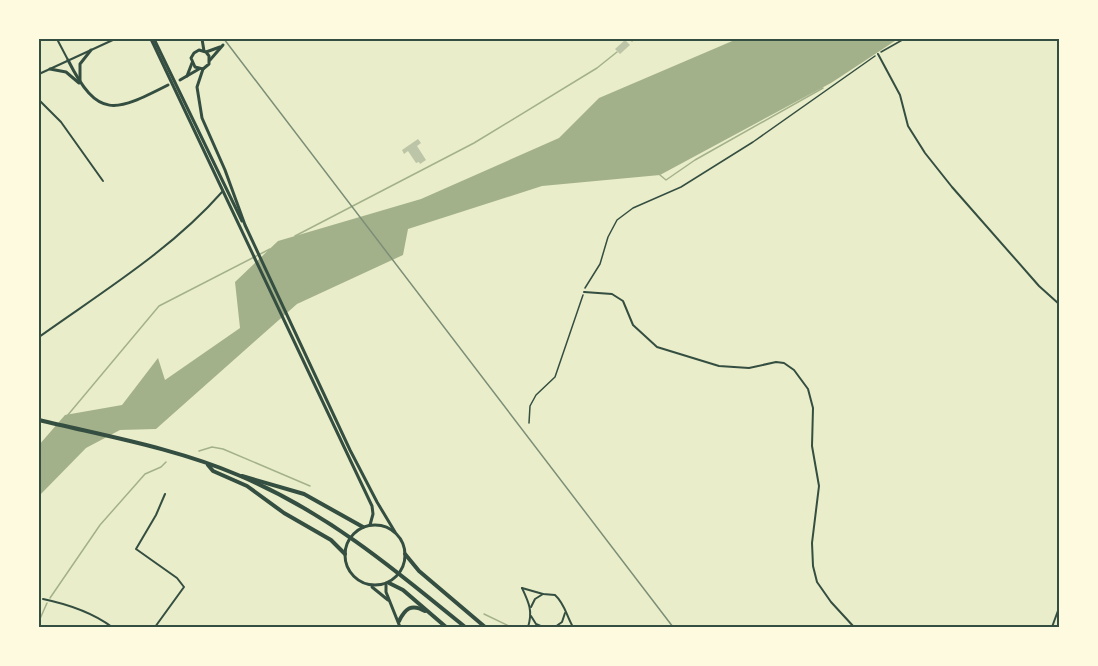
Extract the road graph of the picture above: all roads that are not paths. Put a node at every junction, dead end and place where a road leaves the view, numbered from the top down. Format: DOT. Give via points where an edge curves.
graph roads {
  1 [pos="57,39"];
  2 [pos="115,39"];
  3 [pos="151,39"];
  4 [pos="202,39"];
  5 [pos="91,50"];
  6 [pos="205,51"];
  7 [pos="878,54"];
  8 [pos="68,60"];
  9 [pos="210,60"];
  10 [pos="192,63"];
  11 [pos="50,69"];
  12 [pos="201,69"];
  13 [pos="39,74"];
  14 [pos="187,76"];
  15 [pos="180,80"];
  16 [pos="80,84"];
  17 [pos="168,85"];
  18 [pos="39,100"];
  19 [pos="102,181"];
  20 [pos="223,192"];
  21 [pos="245,225"];
  22 [pos="584,292"];
  23 [pos="1059,304"];
  24 [pos="39,337"];
  25 [pos="39,420"];
  26 [pos="208,464"];
  27 [pos="238,475"];
  28 [pos="165,494"];
  29 [pos="370,525"];
  30 [pos="360,529"];
  31 [pos="395,532"];
  32 [pos="345,554"];
  33 [pos="405,554"];
  34 [pos="389,582"];
  35 [pos="371,586"];
  36 [pos="543,594"];
  37 [pos="43,599"];
  38 [pos="390,602"];
  39 [pos="531,607"];
  40 [pos="1059,608"];
  41 [pos="565,614"];
  42 [pos="531,616"];
  43 [pos="437,620"];
  44 [pos="399,621"];
  45 [pos="484,626"];
  46 [pos="112,627"];
  47 [pos="155,627"];
  48 [pos="400,627"];
  49 [pos="446,627"];
  50 [pos="465,627"];
  51 [pos="528,627"];
  52 [pos="543,627"];
  53 [pos="555,627"];
  54 [pos="573,627"];
  55 [pos="854,627"];
  56 [pos="1052,627"];
  1 -- 8 [label="street"];
  2 -- 5 [label="street"];
  3 -- 20 [label="main road"];
  3 -- 21 [label="main road"];
  4 -- 6 [label="main road"];
  5 -- 8 [label="street"];
  5 -- 16 [label="main road" via="80,64"];
  6 -- 9 [label="main road"];
  6 -- 9 [label="main road" via="222,46"];
  6 -- 10 [label="main road" via="194,53"];
  7 -- 23 [label="street" via="900,95 908,126 925,153 1039,286"];
  8 -- 11 [label="street"];
  8 -- 16 [label="main road"];
  9 -- 12 [label="main road"];
  10 -- 12 [label="main road"];
  10 -- 14 [label="main road"];
  11 -- 13 [label="street"];
  11 -- 16 [label="main road" via="66,72"];
  12 -- 14 [label="main road"];
  12 -- 21 [label="main road" via="197,87 202,118"];
  14 -- 15 [label="main road"];
  16 -- 17 [label="main road" via="92,97 118,106"];
  18 -- 19 [label="street" via="61,122"];
  20 -- 24 [label="street" via="155,254"];
  20 -- 29 [label="main road" via="372,506"];
  21 -- 31 [label="main road" via="322,391"];
  22 -- 55 [label="street" via="612,294 623,302 633,325 657,346 719,366 749,368 776,362 794,370 808,389 813,408 812,446 819,486 813,566 817,582"];
  25 -- 26 [label="highway"];
  26 -- 27 [label="highway"];
  26 -- 32 [label="highway" via="213,471 247,486 331,540"];
  27 -- 30 [label="highway" via="304,494"];
  27 -- 50 [label="highway" via="306,509 350,537"];
  28 -- 47 [label="street" via="136,549 184,587"];
  29 -- 30 [label="main road"];
  29 -- 31 [label="main road"];
  30 -- 32 [label="main road"];
  31 -- 33 [label="main road"];
  32 -- 35 [label="main road" via="350,573"];
  33 -- 34 [label="main road" via="398,575"];
  33 -- 45 [label="highway" via="419,572"];
  34 -- 35 [label="main road"];
  34 -- 38 [label="main road" via="386,592"];
  34 -- 43 [label="highway"];
  35 -- 38 [label="main road"];
  36 -- 39 [label="street"];
  36 -- 39 [label="street" via="522,588"];
  36 -- 41 [label="street" via="555,595 564,604"];
  37 -- 46 [label="street"];
  38 -- 44 [label="main road"];
  39 -- 42 [label="street"];
  40 -- 56 [label="street"];
  41 -- 53 [label="street"];
  41 -- 54 [label="street"];
  42 -- 51 [label="street"];
  42 -- 52 [label="street"];
  43 -- 44 [label="highway" via="416,606 404,611"];
  43 -- 49 [label="highway"];
  44 -- 48 [label="main road"];
}
